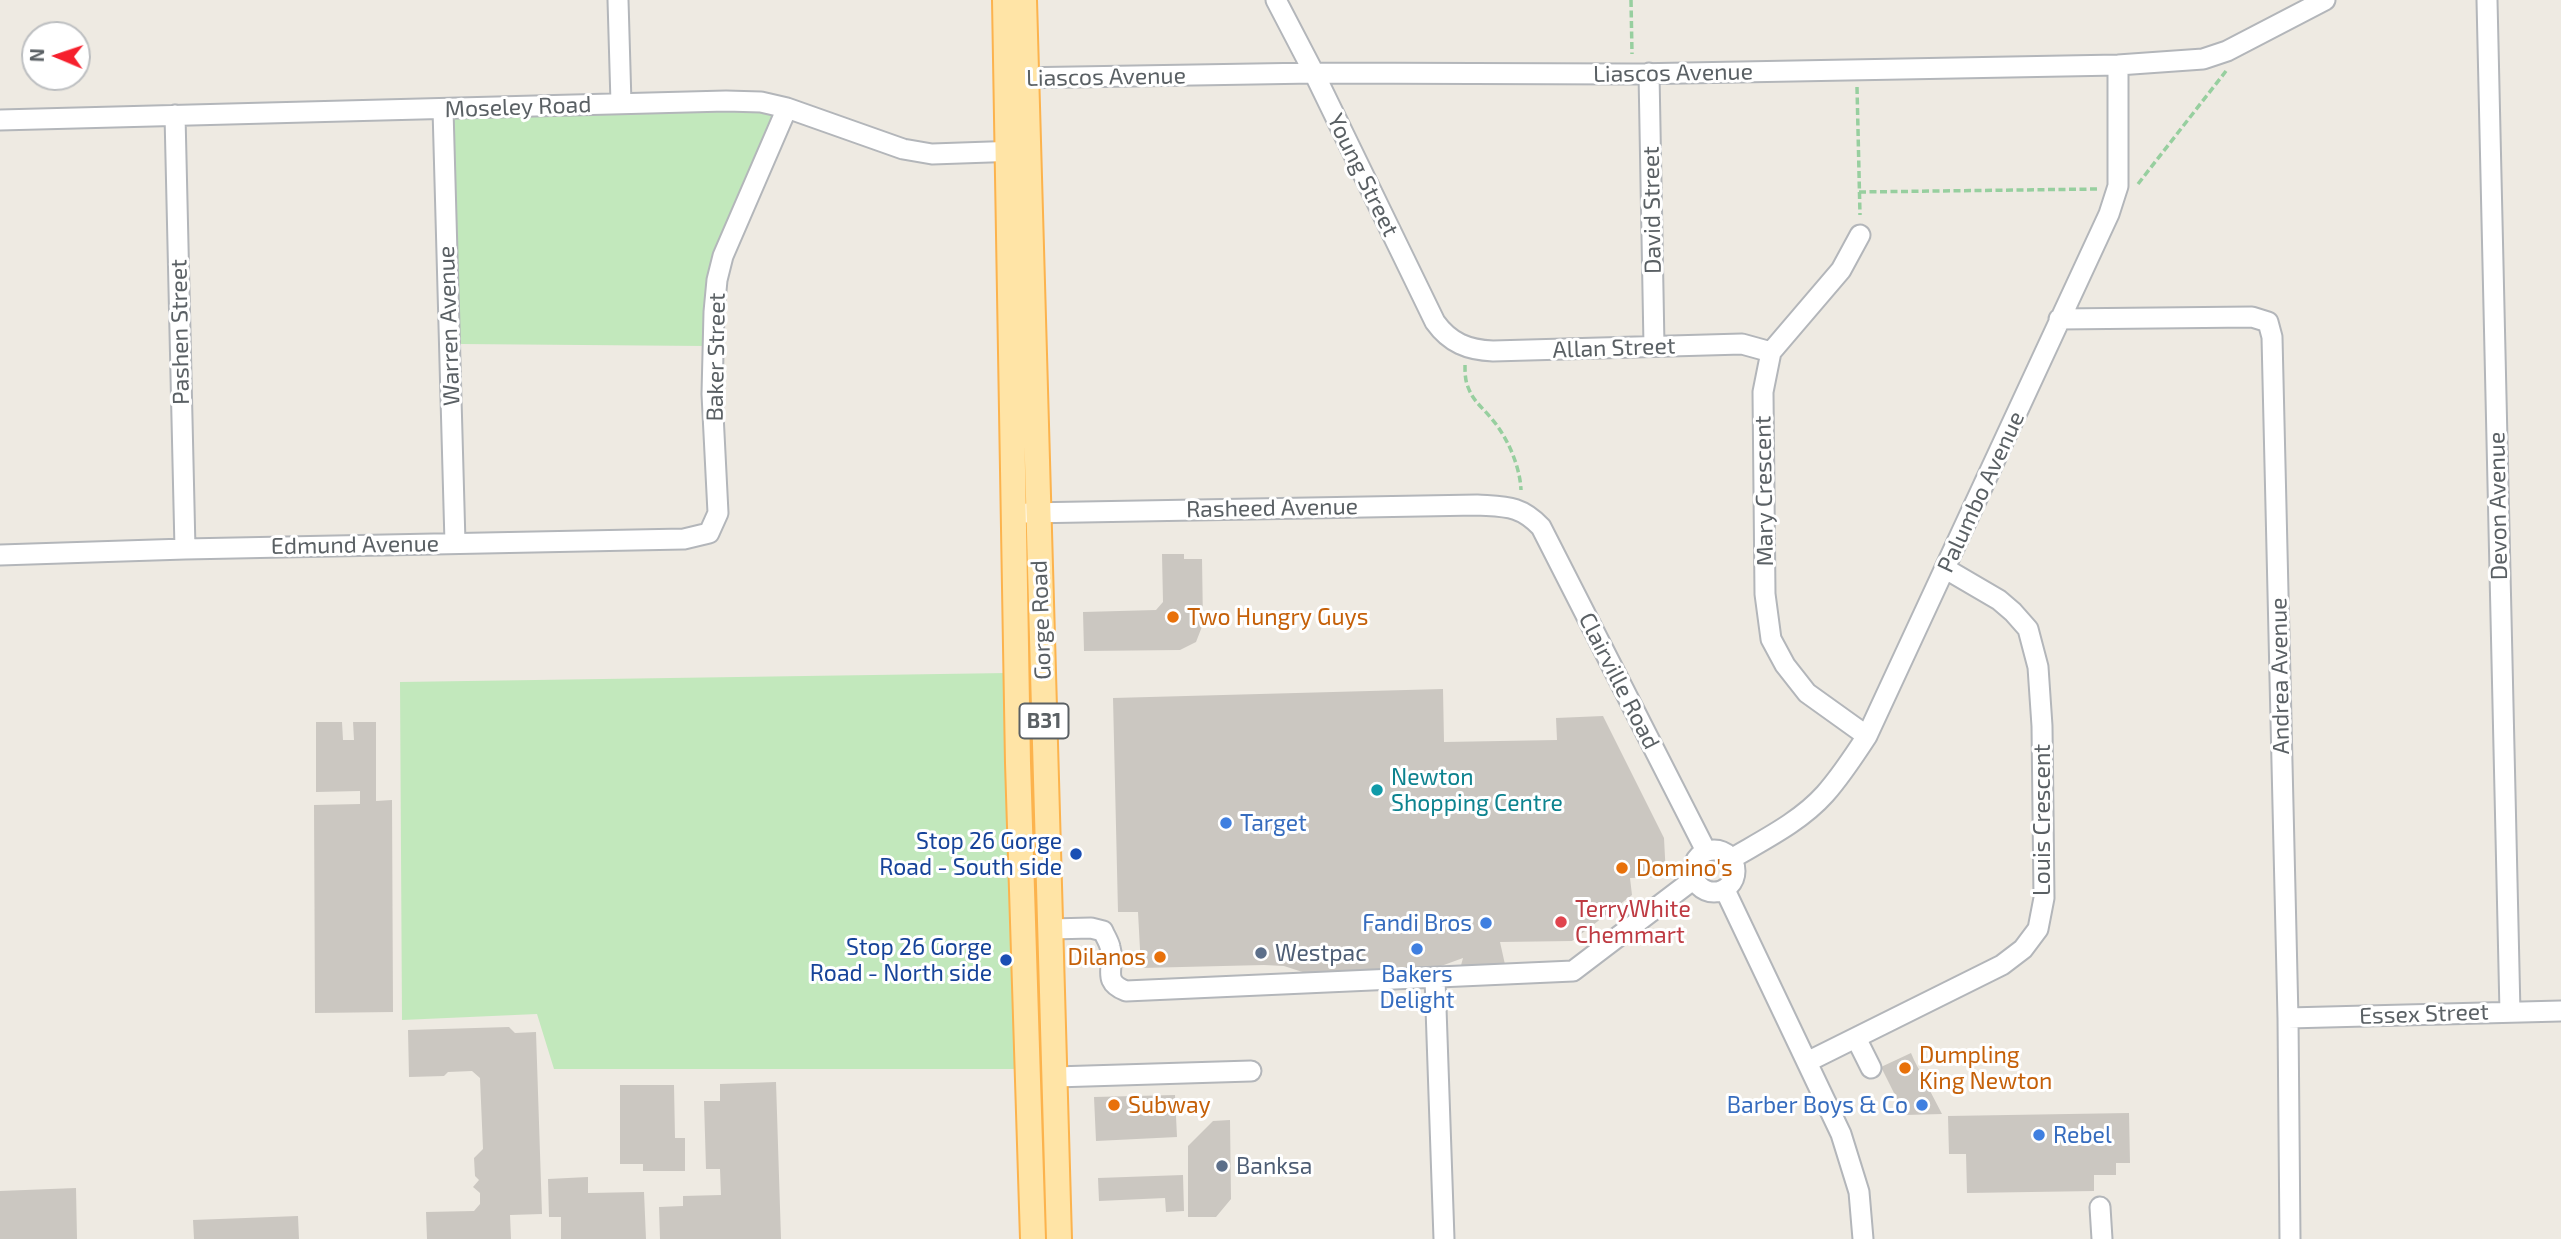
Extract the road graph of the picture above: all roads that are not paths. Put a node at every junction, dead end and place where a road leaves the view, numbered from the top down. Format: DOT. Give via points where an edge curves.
graph roads {
  1 [pos="618,0"];
  2 [pos="1005,0"];
  3 [pos="1024,0"];
  4 [pos="1276,0"];
  5 [pos="2325,0"];
  6 [pos="2487,0"];
  7 [pos="2118,65"];
  8 [pos="1314,73"];
  9 [pos="1640,74"];
  10 [pos="1017,78"];
  11 [pos="621,103"];
  12 [pos="787,108"];
  13 [pos="443,109"];
  14 [pos="175,115"];
  15 [pos="0,120"];
  16 [pos="1019,151"];
  17 [pos="1860,235"];
  18 [pos="2059,319"];
  19 [pos="1457,344"];
  20 [pos="1654,346"];
  21 [pos="1771,352"];
  22 [pos="1026,513"];
  23 [pos="1528,514"];
  24 [pos="709,533"];
  25 [pos="455,543"];
  26 [pos="185,549"];
  27 [pos="0,555"];
  28 [pos="1946,569"];
  29 [pos="1867,736"];
  30 [pos="1706,851"];
  31 [pos="1731,859"];
  32 [pos="1694,879"];
  33 [pos="1725,890"];
  34 [pos="1023,909"];
  35 [pos="1051,929"];
  36 [pos="1435,979"];
  37 [pos="2561,1011"];
  38 [pos="2510,1012"];
  39 [pos="2288,1018"];
  40 [pos="1856,1038"];
  41 [pos="1807,1062"];
  42 [pos="1871,1068"];
  43 [pos="1251,1072"];
  44 [pos="1055,1077"];
  45 [pos="1029,1109"];
  46 [pos="2100,1207"];
  47 [pos="1033,1239"];
  48 [pos="1059,1239"];
  49 [pos="1444,1239"];
  50 [pos="1863,1239"];
  51 [pos="2102,1239"];
  52 [pos="2290,1239"];
  1 -- 11 [label="street"];
  2 -- 10 [label="main road, Gorge Road / B31"];
  3 -- 10 [label="main road, Gorge Road / B31"];
  4 -- 8 [label="street, Young Street"];
  5 -- 7 [label="street, Liascos Avenue" via="2203,59"];
  6 -- 38 [label="street, Devon Avenue"];
  7 -- 9 [label="street, Liascos Avenue"];
  7 -- 18 [label="street, Palumbo Avenue" via="2118,186"];
  8 -- 9 [label="street, Liascos Avenue"];
  8 -- 10 [label="street, Liascos Avenue"];
  8 -- 19 [label="street, Young Street" via="1435,323"];
  9 -- 20 [label="street, David Street"];
  10 -- 16 [label="main road, Gorge Road / B31"];
  11 -- 12 [label="street, Moseley Road" via="761,102"];
  11 -- 13 [label="street, Moseley Road"];
  12 -- 16 [label="street, Moseley Road" via="903,149 932,154"];
  12 -- 24 [label="street, Baker Street" via="717,280 712,394 718,513"];
  13 -- 14 [label="street, Moseley Road"];
  13 -- 25 [label="street, Warren Avenue"];
  14 -- 15 [label="street, Moseley Road"];
  14 -- 26 [label="street, Pashen Street"];
  16 -- 22 [label="main road, Gorge Road / B31"];
  17 -- 21 [label="street, Mary Crescent" via="1841,270"];
  18 -- 28 [label="street, Palumbo Avenue"];
  18 -- 39 [label="street, Andrea Avenue" via="2252,317 2268,322 2272,337"];
  19 -- 20 [label="street, Allan Street" via="1493,351"];
  20 -- 21 [label="street, Allan Street" via="1742,344"];
  21 -- 29 [label="street, Mary Crescent" via="1763,392 1765,594 1771,639 1807,693"];
  22 -- 23 [label="street, Rasheed Avenue" via="1477,505"];
  22 -- 34 [label="main road, Gorge Road / B31"];
  22 -- 35 [label="main road, Gorge Road / B31"];
  23 -- 30 [label="street, Clairville Road" via="1541,527"];
  24 -- 25 [label="street, Edmund Avenue" via="684,539"];
  25 -- 26 [label="street, Edmund Avenue"];
  26 -- 27 [label="street, Edmund Avenue"];
  28 -- 29 [label="street, Palumbo Avenue"];
  28 -- 40 [label="street, Louis Crescent" via="1999,600 2028,629 2038,667 2042,726 2044,898 2038,929 2023,949 2002,965"];
  29 -- 31 [label="street, Palumbo Avenue" via="1823,796 1790,823"];
  30 -- 31 [label="street" via="1723,852"];
  30 -- 32 [label="street" via="1694,864"];
  31 -- 33 [label="street" via="1735,872"];
  32 -- 33 [label="street" via="1705,891"];
  32 -- 36 [label="street" via="1573,971"];
  33 -- 41 [label="street"];
  34 -- 35 [label="main road"];
  34 -- 45 [label="main road, Gorge Road / B31"];
  35 -- 36 [label="street" via="1103,931 1111,948 1110,980 1126,991"];
  35 -- 44 [label="main road, Gorge Road / B31"];
  36 -- 49 [label="street"];
  37 -- 38 [label="street, Essex Street"];
  38 -- 39 [label="street, Essex Street"];
  39 -- 52 [label="street, Andrea Avenue"];
  40 -- 41 [label="street, Louis Crescent"];
  40 -- 42 [label="street"];
  41 -- 50 [label="street" via="1852,1166"];
  43 -- 44 [label="street"];
  44 -- 45 [label="main road"];
  44 -- 48 [label="main road, Gorge Road / B31"];
  45 -- 47 [label="main road, Gorge Road / B31"];
  46 -- 51 [label="street"];
}
